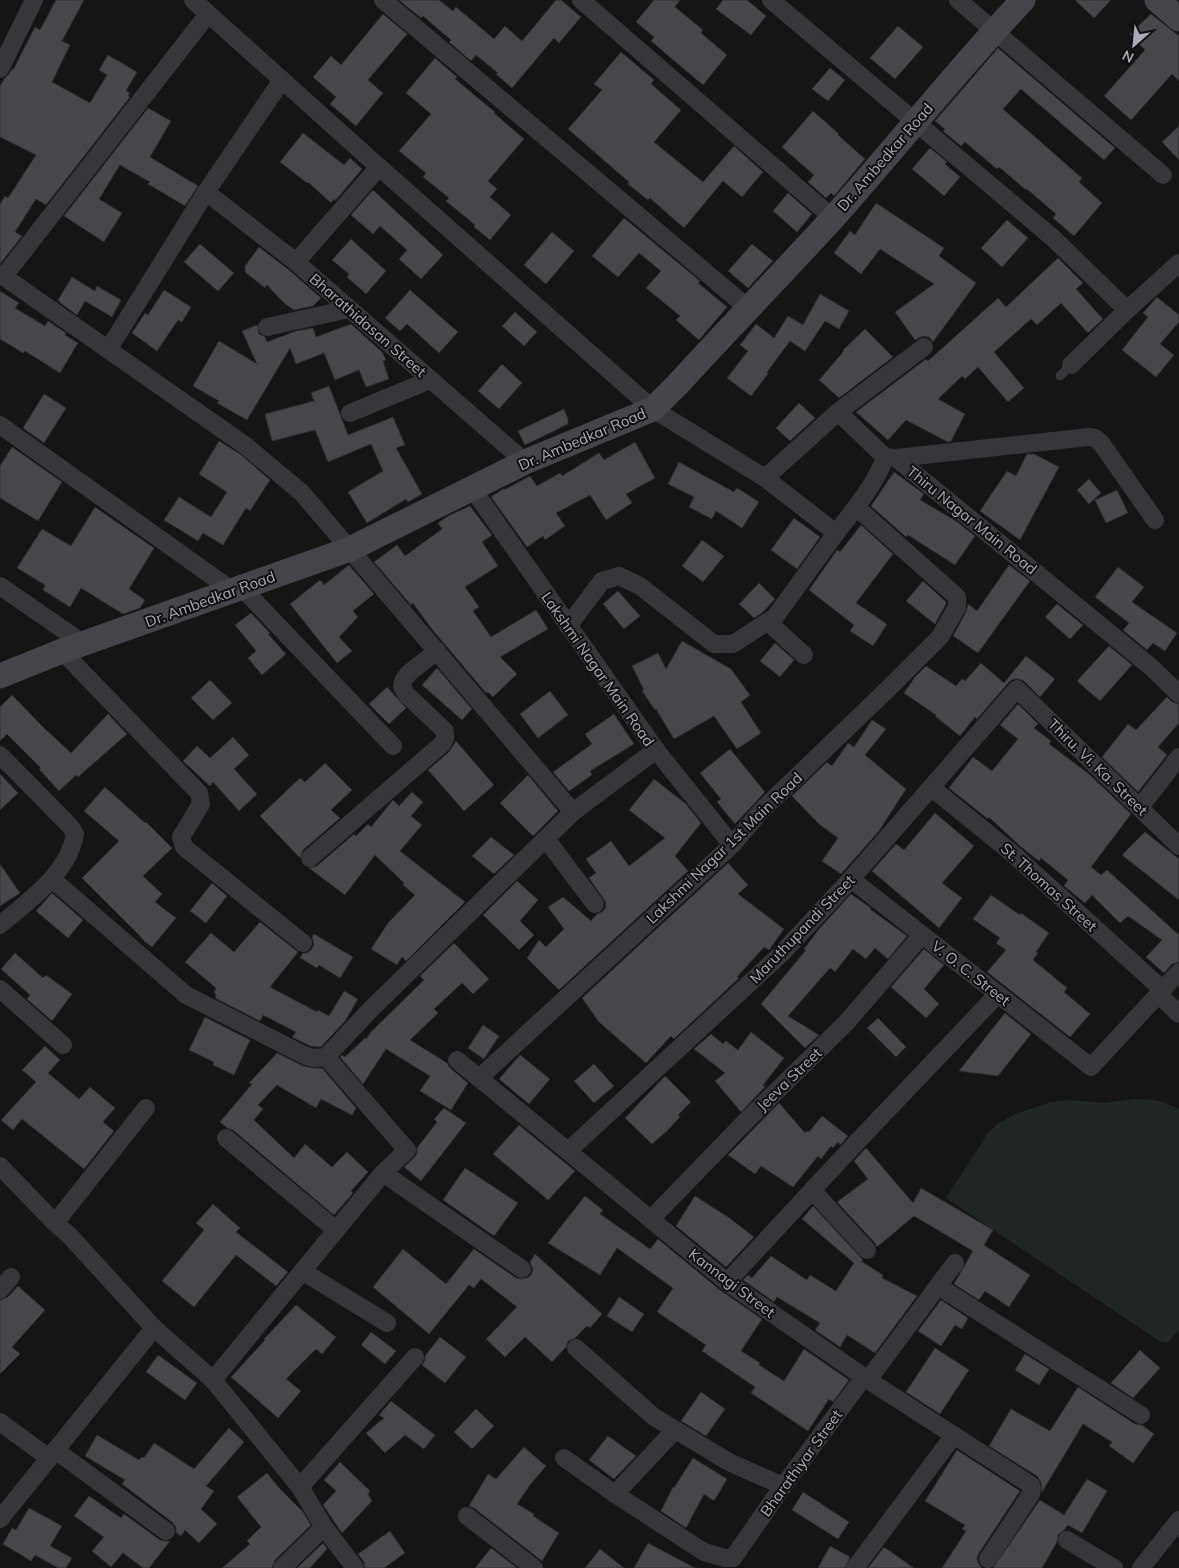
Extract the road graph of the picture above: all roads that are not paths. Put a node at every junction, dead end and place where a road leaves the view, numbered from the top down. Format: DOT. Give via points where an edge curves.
graph roads {
  1 [pos="193,0"];
  2 [pos="383,0"];
  3 [pos="581,0"];
  4 [pos="771,0"];
  5 [pos="958,0"];
  6 [pos="1023,0"];
  7 [pos="1157,0"];
  8 [pos="26,4"];
  9 [pos="208,14"];
  10 [pos="1179,19"];
  11 [pos="993,31"];
  12 [pos="0,69"];
  13 [pos="282,80"];
  14 [pos="915,124"];
  15 [pos="379,167"];
  16 [pos="1163,175"];
  17 [pos="206,192"];
  18 [pos="833,218"];
  19 [pos="296,262"];
  20 [pos="1179,263"];
  21 [pos="2,275"];
  22 [pos="748,308"];
  23 [pos="349,309"];
  24 [pos="1127,310"];
  25 [pos="267,328"];
  26 [pos="924,346"];
  27 [pos="108,350"];
  28 [pos="1066,371"];
  29 [pos="430,380"];
  30 [pos="653,409"];
  31 [pos="838,412"];
  32 [pos="350,413"];
  33 [pos="0,425"];
  34 [pos="890,458"];
  35 [pos="525,462"];
  36 [pos="765,478"];
  37 [pos="472,488"];
  38 [pos="856,507"];
  39 [pos="1155,520"];
  40 [pos="836,533"];
  41 [pos="350,549"];
  42 [pos="0,586"];
  43 [pos="237,589"];
  44 [pos="768,622"];
  45 [pos="568,626"];
  46 [pos="73,648"];
  47 [pos="437,652"];
  48 [pos="804,655"];
  49 [pos="0,676"];
  50 [pos="1017,689"];
  51 [pos="1179,694"];
  52 [pos="393,746"];
  53 [pos="656,750"];
  54 [pos="0,756"];
  55 [pos="1179,757"];
  56 [pos="932,788"];
  57 [pos="1140,807"];
  58 [pos="573,812"];
  59 [pos="546,839"];
  60 [pos="732,845"];
  61 [pos="1179,846"];
  62 [pos="310,858"];
  63 [pos="52,879"];
  64 [pos="851,879"];
  65 [pos="595,904"];
  66 [pos="0,925"];
  67 [pos="922,935"];
  68 [pos="303,943"];
  69 [pos="1179,972"];
  70 [pos="0,989"];
  71 [pos="1160,992"];
  72 [pos="997,995"];
  73 [pos="1179,1014"];
  74 [pos="63,1045"];
  75 [pos="326,1057"];
  76 [pos="457,1060"];
  77 [pos="479,1078"];
  78 [pos="146,1108"];
  79 [pos="226,1138"];
  80 [pos="568,1151"];
  81 [pos="0,1166"];
  82 [pos="383,1173"];
  83 [pos="812,1190"];
  84 [pos="651,1219"];
  85 [pos="55,1223"];
  86 [pos="336,1230"];
  87 [pos="867,1250"];
  88 [pos="955,1263"];
  89 [pos="522,1269"];
  90 [pos="302,1272"];
  91 [pos="727,1282"];
  92 [pos="938,1286"];
  93 [pos="387,1323"];
  94 [pos="154,1328"];
  95 [pos="576,1348"];
  96 [pos="415,1357"];
  97 [pos="866,1379"];
  98 [pos="213,1380"];
  99 [pos="1141,1416"];
  100 [pos="0,1422"];
  101 [pos="675,1430"];
  102 [pos="954,1436"];
  103 [pos="52,1454"];
  104 [pos="564,1458"];
  105 [pos="783,1486"];
  106 [pos="300,1487"];
  107 [pos="616,1494"];
  108 [pos="467,1516"];
  109 [pos="0,1519"];
  110 [pos="1179,1520"];
  111 [pos="324,1527"];
  112 [pos="166,1531"];
  113 [pos="1067,1540"];
  114 [pos="988,1559"];
  115 [pos="282,1568"];
  116 [pos="354,1568"];
  117 [pos="534,1568"];
  118 [pos="855,1568"];
  119 [pos="1114,1568"];
  120 [pos="1141,1568"];
  1 -- 9 [label="street"];
  2 -- 22 [label="street"];
  3 -- 18 [label="street"];
  4 -- 14 [label="street"];
  5 -- 11 [label="street"];
  6 -- 11 [label="street, Dr. Ambedkar Road"];
  7 -- 10 [label="street"];
  8 -- 12 [label="street"];
  9 -- 13 [label="street"];
  9 -- 21 [label="street"];
  11 -- 14 [label="street, Dr. Ambedkar Road"];
  11 -- 16 [label="street"];
  13 -- 15 [label="street"];
  13 -- 17 [label="street"];
  14 -- 18 [label="street, Dr. Ambedkar Road"];
  14 -- 24 [label="street" via="1053,238"];
  15 -- 19 [label="street"];
  15 -- 30 [label="street"];
  17 -- 19 [label="street, Bharathidasan Street"];
  17 -- 27 [label="street"];
  18 -- 22 [label="street, Dr. Ambedkar Road"];
  19 -- 23 [label="street, Bharathidasan Street"];
  20 -- 24 [label="street"];
  21 -- 27 [label="street"];
  22 -- 30 [label="street, Dr. Ambedkar Road"];
  23 -- 25 [label="street"];
  23 -- 29 [label="street, Bharathidasan Street"];
  24 -- 28 [label="street"];
  26 -- 31 [label="street"];
  27 -- 41 [label="street" via="246,446 302,493"];
  29 -- 32 [label="street"];
  29 -- 35 [label="street, Bharathidasan Street"];
  30 -- 35 [label="street, Dr. Ambedkar Road"];
  30 -- 36 [label="street"];
  31 -- 34 [label="street, Thiru Nagar Main Road"];
  31 -- 36 [label="street"];
  33 -- 43 [label="street"];
  34 -- 38 [label="street"];
  34 -- 39 [label="street" via="1096,438"];
  34 -- 51 [label="street, Thiru Nagar Main Road" via="1151,667"];
  35 -- 37 [label="street, Dr. Ambedkar Road"];
  36 -- 40 [label="street"];
  37 -- 41 [label="street, Dr. Ambedkar Road"];
  37 -- 45 [label="street, Lakshmi Nagar Main Road"];
  38 -- 40 [label="street"];
  38 -- 60 [label="street, Lakshmi Nagar 1st Main Road" via="950,590 957,597 957,607 940,637 760,812"];
  40 -- 44 [label="street" via="775,617"];
  41 -- 43 [label="street, Dr. Ambedkar Road"];
  41 -- 47 [label="street"];
  42 -- 46 [label="street"];
  43 -- 46 [label="street, Dr. Ambedkar Road"];
  43 -- 52 [label="street"];
  44 -- 45 [label="street" via="733,644 714,644 640,586 619,576 602,581"];
  44 -- 48 [label="street"];
  45 -- 53 [label="street, Lakshmi Nagar Main Road"];
  46 -- 49 [label="street, Dr. Ambedkar Road"];
  46 -- 68 [label="street" via="199,794 201,804 180,837 184,847"];
  47 -- 58 [label="street"];
  47 -- 62 [label="street" via="410,672 402,686 406,694 445,731 446,738"];
  50 -- 56 [label="street, Maruthupandi Street"];
  50 -- 57 [label="street, Thiru. Vi. Ka. Street"];
  53 -- 58 [label="street"];
  53 -- 60 [label="street, Lakshmi Nagar Main Road"];
  54 -- 63 [label="street" via="75,834 73,845"];
  55 -- 57 [label="street"];
  56 -- 64 [label="street, Maruthupandi Street"];
  56 -- 71 [label="street, St. Thomas Street" via="1012,853"];
  57 -- 61 [label="street, Thiru. Vi. Ka. Street"];
  58 -- 59 [label="street"];
  59 -- 65 [label="street"];
  59 -- 75 [label="street"];
  60 -- 77 [label="street, Lakshmi Nagar 1st Main Road"];
  63 -- 66 [label="street"];
  63 -- 75 [label="street" via="186,995 306,1056"];
  64 -- 67 [label="street, V. O. C. Street"];
  64 -- 80 [label="street, Maruthupandi Street" via="782,953"];
  67 -- 72 [label="street, V. O. C. Street"];
  67 -- 84 [label="street, Jeeva Street" via="846,1023"];
  69 -- 71 [label="street"];
  70 -- 74 [label="street"];
  71 -- 72 [label="street, V. O. C. Street" via="1091,1067"];
  71 -- 73 [label="street, St. Thomas Street"];
  72 -- 83 [label="street"];
  75 -- 82 [label="street" via="407,1150"];
  76 -- 77 [label="street, Kannagi Street"];
  77 -- 80 [label="street, Kannagi Street"];
  78 -- 85 [label="street"];
  79 -- 86 [label="street"];
  80 -- 84 [label="street, Kannagi Street"];
  81 -- 85 [label="street"];
  82 -- 86 [label="street"];
  82 -- 89 [label="street"];
  83 -- 87 [label="street"];
  83 -- 91 [label="street"];
  84 -- 91 [label="street, Kannagi Street"];
  85 -- 94 [label="street"];
  86 -- 90 [label="street"];
  88 -- 92 [label="street, Bharathiyar Street"];
  90 -- 93 [label="street"];
  90 -- 98 [label="street"];
  91 -- 97 [label="street, Kannagi Street"];
  92 -- 97 [label="street, Bharathiyar Street"];
  92 -- 99 [label="street"];
  94 -- 98 [label="street"];
  94 -- 103 [label="street"];
  95 -- 101 [label="street" via="654,1417"];
  96 -- 106 [label="street"];
  97 -- 102 [label="street, Kannagi Street"];
  97 -- 105 [label="street, Bharathiyar Street"];
  98 -- 106 [label="street"];
  100 -- 103 [label="street"];
  101 -- 105 [label="street" via="729,1462"];
  101 -- 107 [label="street"];
  102 -- 114 [label="street, Kannagi Street" via="1031,1485 1031,1494"];
  102 -- 118 [label="street"];
  103 -- 109 [label="street"];
  103 -- 112 [label="street"];
  104 -- 107 [label="street"];
  105 -- 107 [label="street, Bharathiyar Street" via="732,1558 704,1552"];
  106 -- 111 [label="street"];
  108 -- 117 [label="street"];
  110 -- 120 [label="street"];
  111 -- 115 [label="street"];
  111 -- 116 [label="street"];
  113 -- 119 [label="street"];
}
